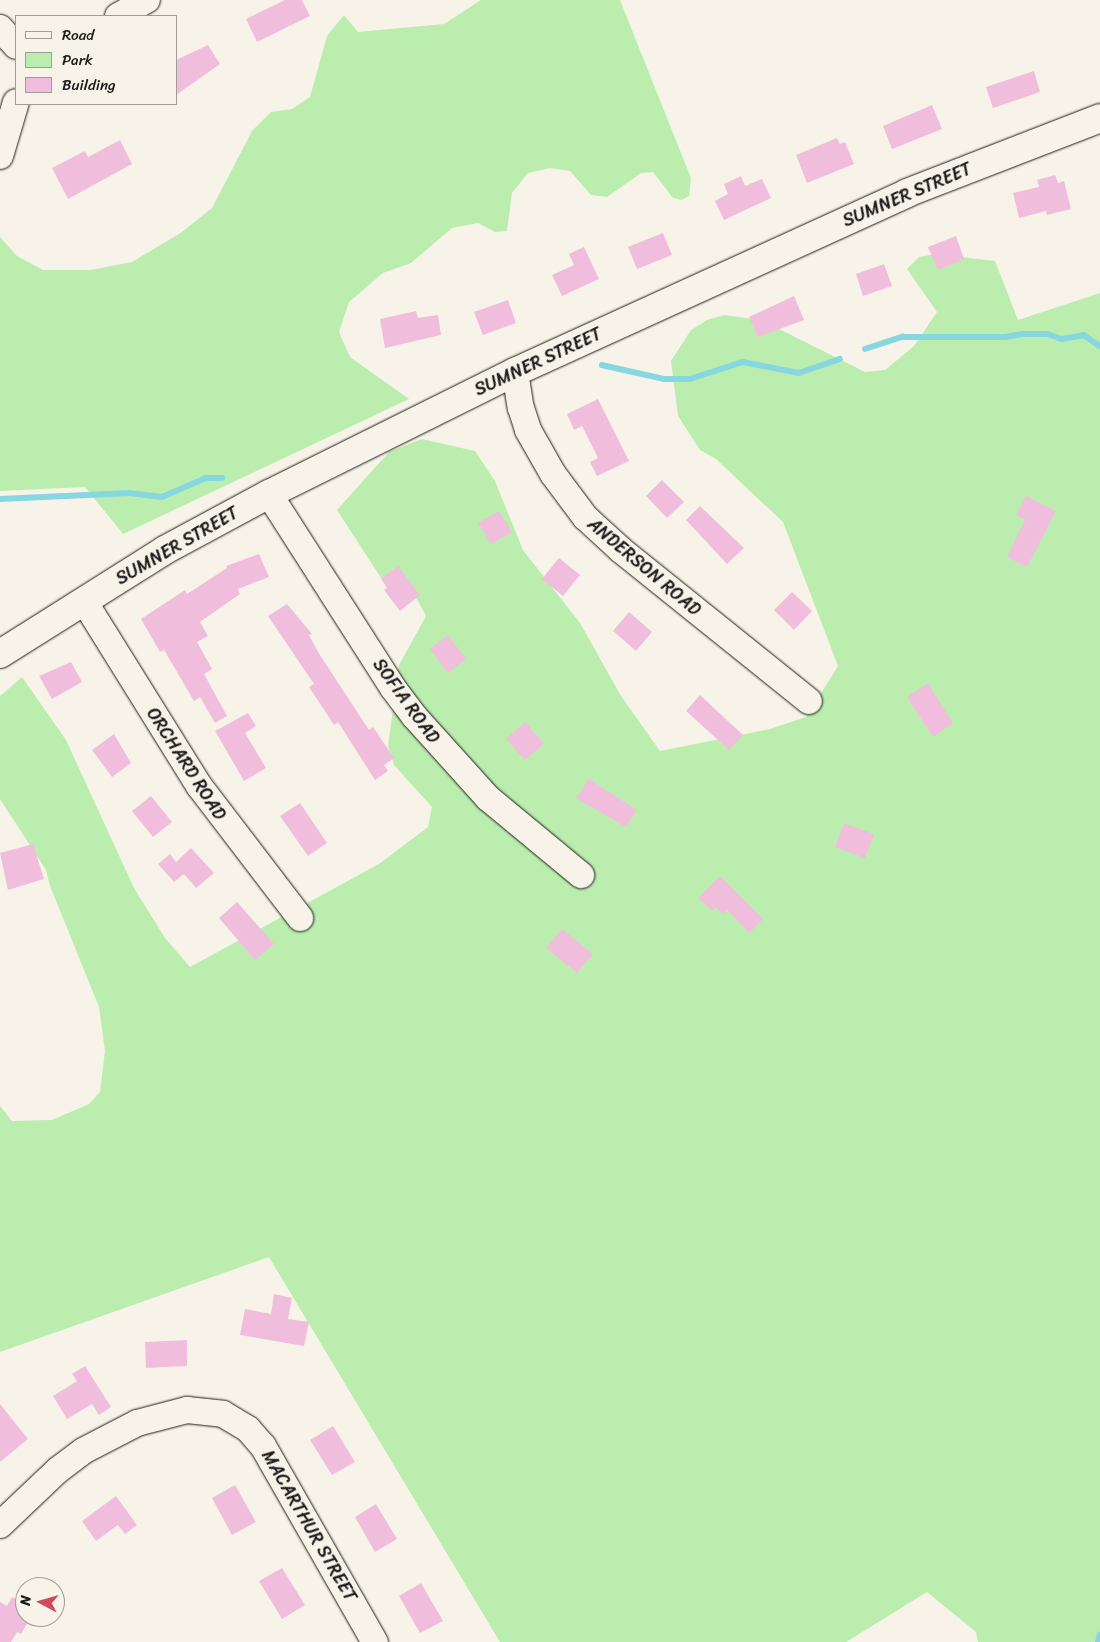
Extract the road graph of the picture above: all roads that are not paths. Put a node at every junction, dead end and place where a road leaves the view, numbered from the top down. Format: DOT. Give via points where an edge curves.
graph roads {
  1 [pos="147,0"];
  2 [pos="120,15"];
  3 [pos="17,107"];
  4 [pos="1100,118"];
  5 [pos="0,156"];
  6 [pos="515,372"];
  7 [pos="269,494"];
  8 [pos="84,601"];
  9 [pos="0,654"];
  10 [pos="808,701"];
  11 [pos="581,875"];
  12 [pos="300,918"];
  13 [pos="0,1525"];
  14 [pos="375,1642"];
  1 -- 2 [label="street"];
  3 -- 5 [label="street"];
  4 -- 6 [label="main road, SUMNER STREET" via="907,193"];
  6 -- 7 [label="main road, SUMNER STREET"];
  6 -- 10 [label="street, ANDERSON ROAD" via="528,430 553,474 585,517 621,550"];
  7 -- 8 [label="main road, SUMNER STREET" via="165,550"];
  7 -- 11 [label="street, SOFIA ROAD" via="393,688 427,732 488,798"];
  8 -- 9 [label="main road, SUMNER STREET"];
  8 -- 12 [label="street, ORCHARD ROAD" via="200,787"];
  13 -- 14 [label="street, MACARTHUR STREET" via="58,1470 83,1452 137,1423 188,1410 223,1414 248,1429 264,1446"];
}
